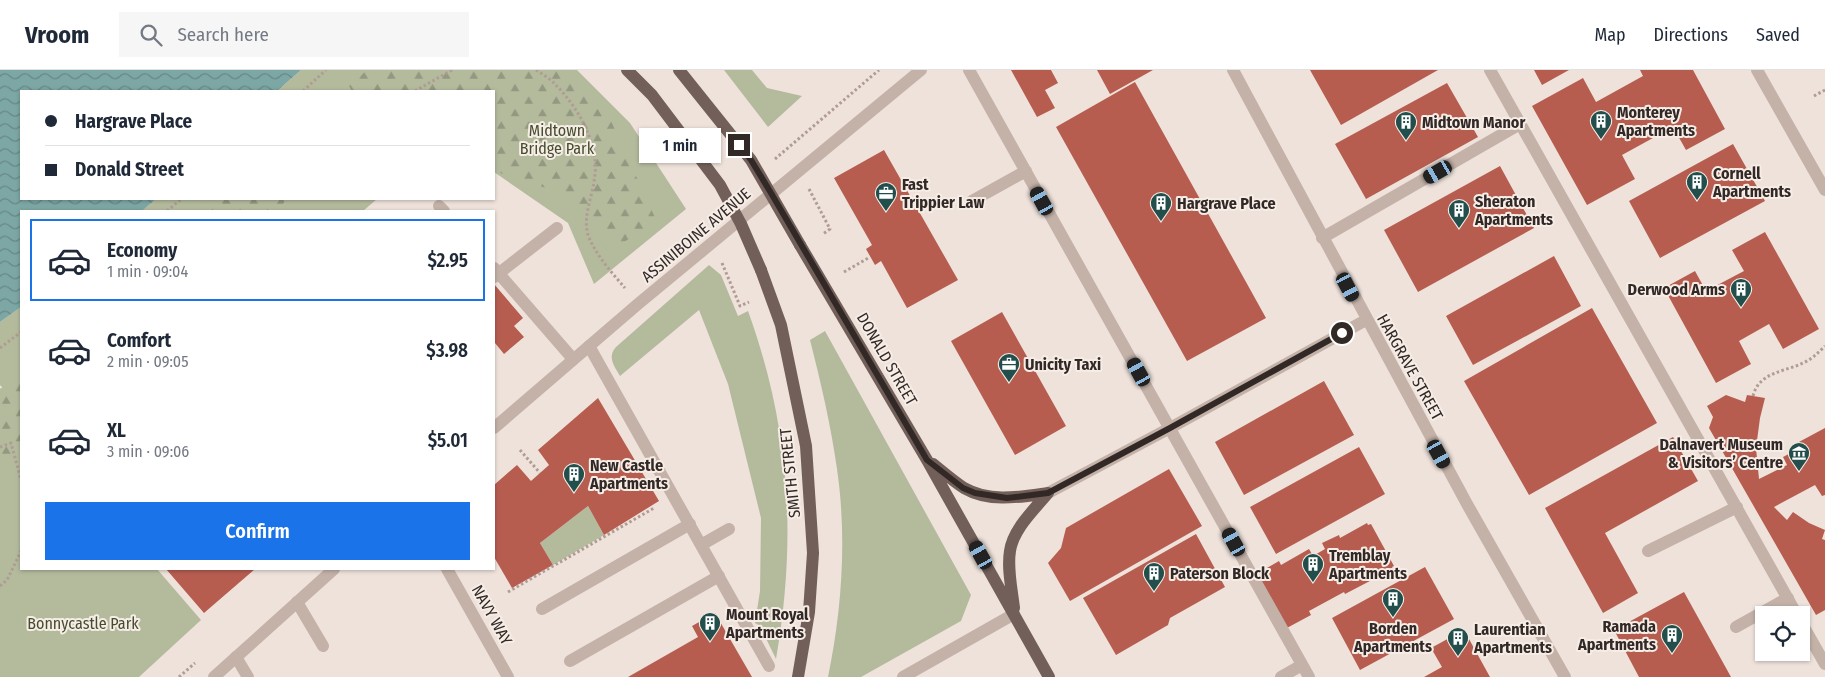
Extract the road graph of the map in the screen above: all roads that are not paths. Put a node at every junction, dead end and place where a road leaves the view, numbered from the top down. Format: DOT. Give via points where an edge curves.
graph roads {
  1 [pos="627,70"];
  2 [pos="679,70"];
  3 [pos="922,70"];
  4 [pos="969,70"];
  5 [pos="1233,70"];
  6 [pos="1490,70"];
  7 [pos="1757,70"];
  8 [pos="1520,124"];
  9 [pos="1026,171"];
  10 [pos="1825,190"];
  11 [pos="972,201"];
  12 [pos="557,228"];
  13 [pos="1322,238"];
  14 [pos="495,273"];
  15 [pos="1366,320"];
  16 [pos="589,346"];
  17 [pos="573,359"];
  18 [pos="495,427"];
  19 [pos="1170,428"];
  20 [pos="927,460"];
  21 [pos="1048,493"];
  22 [pos="1737,507"];
  23 [pos="690,524"];
  24 [pos="729,529"];
  25 [pos="701,545"];
  26 [pos="1648,551"];
  27 [pos="333,570"];
  28 [pos="448,570"];
  29 [pos="719,576"];
  30 [pos="1788,598"];
  31 [pos="297,602"];
  32 [pos="1792,606"];
  33 [pos="542,609"];
  34 [pos="1014,614"];
  35 [pos="1736,627"];
  36 [pos="1810,638"];
  37 [pos="323,646"];
  38 [pos="236,657"];
  39 [pos="570,662"];
  40 [pos="1825,664"];
  41 [pos="1302,665"];
  42 [pos="769,666"];
  43 [pos="214,677"];
  44 [pos="248,677"];
  45 [pos="508,677"];
  46 [pos="798,677"];
  47 [pos="903,677"];
  48 [pos="1049,677"];
  49 [pos="1280,677"];
  50 [pos="1309,677"];
  51 [pos="1565,677"];
  1 -- 46 [label="main road, SMITH STREET, bridge" via="652,95 720,185 761,270 780,324 806,446 813,553 809,612"];
  2 -- 20 [label="main road, DONALD STREET, bridge" via="751,160"];
  3 -- 16 [label="street, ASSINIBOINE AVENUE"];
  4 -- 9 [label="street"];
  5 -- 13 [label="street, HARGRAVE STREET"];
  6 -- 8 [label="street"];
  7 -- 10 [label="street"];
  8 -- 13 [label="street"];
  8 -- 22 [label="street"];
  9 -- 11 [label="street"];
  9 -- 19 [label="street"];
  12 -- 14 [label="street"];
  13 -- 15 [label="street, HARGRAVE STREET"];
  14 -- 17 [label="street"];
  15 -- 19 [label="street"];
  15 -- 51 [label="street, HARGRAVE STREET"];
  16 -- 17 [label="street, ASSINIBOINE AVENUE"];
  16 -- 23 [label="street"];
  17 -- 18 [label="street, ASSINIBOINE AVENUE"];
  19 -- 21 [label="street"];
  19 -- 41 [label="street"];
  20 -- 21 [label="main road" via="963,488 975,493 1007,498"];
  20 -- 34 [label="main road, DONALD STREET"];
  21 -- 34 [label="main road" via="1026,519 1010,549"];
  22 -- 26 [label="street"];
  22 -- 30 [label="street"];
  23 -- 25 [label="street"];
  23 -- 33 [label="street"];
  24 -- 25 [label="street"];
  25 -- 29 [label="street"];
  27 -- 31 [label="street"];
  28 -- 45 [label="street, NAVY WAY"];
  29 -- 39 [label="street"];
  29 -- 42 [label="street"];
  30 -- 32 [label="street"];
  30 -- 35 [label="street"];
  31 -- 37 [label="street"];
  31 -- 38 [label="street"];
  34 -- 47 [label="street"];
  34 -- 48 [label="main road, DONALD STREET"];
  36 -- 40 [label="street"];
  38 -- 43 [label="street"];
  38 -- 44 [label="street"];
  41 -- 49 [label="street"];
  41 -- 50 [label="street"];
}
